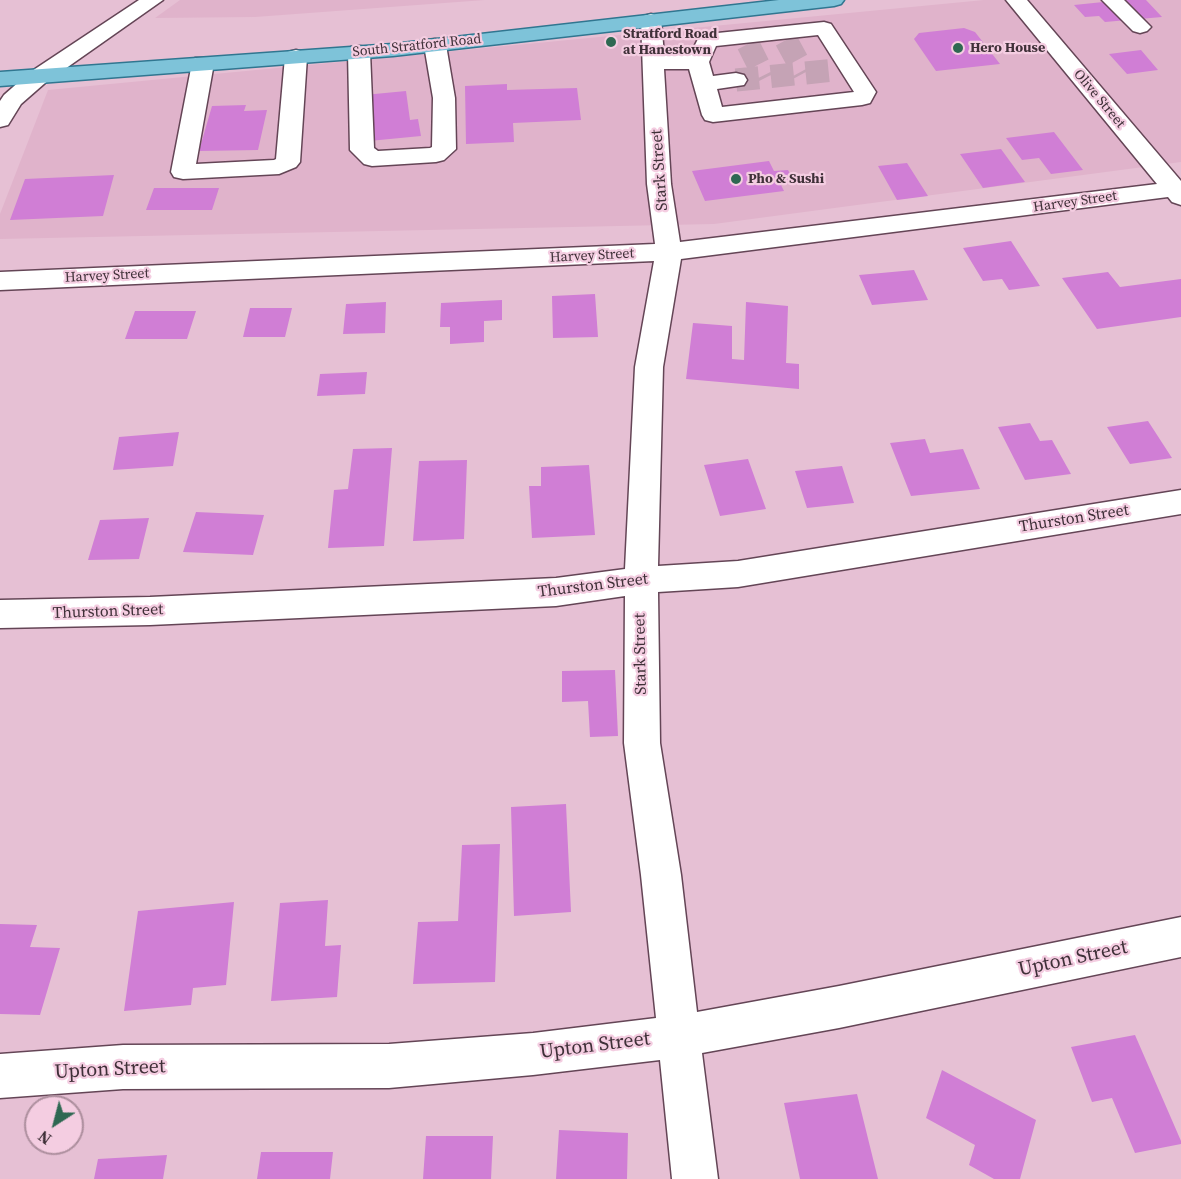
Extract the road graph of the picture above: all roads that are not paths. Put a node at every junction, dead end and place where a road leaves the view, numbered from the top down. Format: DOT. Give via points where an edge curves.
graph roads {
  1 [pos="153,0"];
  2 [pos="834,0"];
  3 [pos="1016,0"];
  4 [pos="1112,0"];
  5 [pos="795,4"];
  6 [pos="706,14"];
  7 [pos="651,20"];
  8 [pos="1140,27"];
  9 [pos="809,30"];
  10 [pos="718,39"];
  11 [pos="435,45"];
  12 [pos="359,52"];
  13 [pos="296,57"];
  14 [pos="655,62"];
  15 [pos="698,62"];
  16 [pos="203,63"];
  17 [pos="92,73"];
  18 [pos="36,78"];
  19 [pos="0,79"];
  20 [pos="736,80"];
  21 [pos="704,84"];
  22 [pos="0,120"];
  23 [pos="0,142"];
  24 [pos="1179,191"];
  25 [pos="669,252"];
  26 [pos="0,281"];
  27 [pos="1181,502"];
  28 [pos="641,580"];
  29 [pos="0,614"];
  30 [pos="1181,937"];
  31 [pos="679,1036"];
  32 [pos="0,1076"];
  33 [pos="695,1179"];
  1 -- 18 [label="street"];
  2 -- 5 [label="main road, South Stratford Road"];
  3 -- 24 [label="street, Olive Street"];
  4 -- 8 [label="street"];
  5 -- 6 [label="main road, South Stratford Road"];
  5 -- 9 [label="street"];
  6 -- 7 [label="main road, South Stratford Road"];
  6 -- 10 [label="street"];
  7 -- 11 [label="main road, South Stratford Road"];
  7 -- 14 [label="street, Stark Street"];
  9 -- 10 [label="street" via="746,40"];
  9 -- 21 [label="street" via="824,28 842,69 865,92 862,98 713,115"];
  10 -- 15 [label="street" via="708,40"];
  11 -- 12 [label="main road, South Stratford Road"];
  11 -- 12 [label="street" via="444,98 444,149 436,155 372,159 362,150"];
  12 -- 13 [label="main road, South Stratford Road"];
  13 -- 16 [label="main road, South Stratford Road"];
  13 -- 16 [label="street" via="288,162 279,167 183,172"];
  14 -- 15 [label="street"];
  14 -- 25 [label="street, Stark Street" via="659,184"];
  15 -- 21 [label="street"];
  16 -- 17 [label="main road, South Stratford Road"];
  17 -- 18 [label="main road, South Stratford Road"];
  17 -- 23 [label="street" via="39,100"];
  18 -- 19 [label="main road, South Stratford Road"];
  18 -- 22 [label="street" via="12,100"];
  20 -- 21 [label="street"];
  24 -- 25 [label="street, Harvey Street"];
  25 -- 26 [label="street, Harvey Street"];
  25 -- 28 [label="street, Stark Street" via="650,367"];
  27 -- 28 [label="street, Thurston Street" via="738,573"];
  28 -- 29 [label="street, Thurston Street" via="556,592 162,611"];
  28 -- 31 [label="street, Stark Street" via="642,743"];
  30 -- 31 [label="street, Upton Street" via="839,1008"];
  31 -- 32 [label="street, Upton Street" via="389,1066 123,1067"];
  31 -- 33 [label="street, Stark Street"];
}
